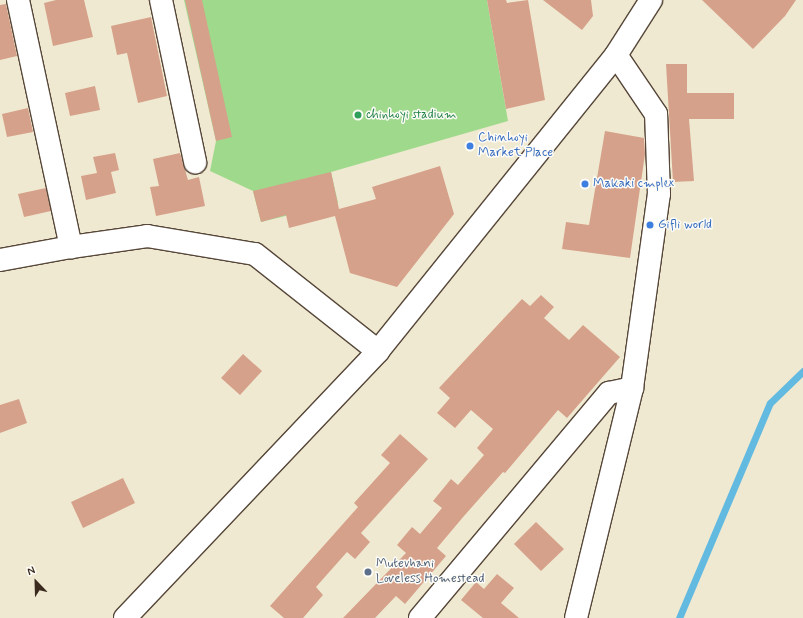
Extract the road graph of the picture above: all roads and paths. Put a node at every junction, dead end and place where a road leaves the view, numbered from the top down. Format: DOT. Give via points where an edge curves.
graph roads {
  1 [pos="18,0"];
  2 [pos="161,0"];
  3 [pos="651,0"];
  4 [pos="616,55"];
  5 [pos="195,162"];
  6 [pos="71,246"];
  7 [pos="0,260"];
  8 [pos="378,351"];
  9 [pos="632,388"];
  10 [pos="125,618"];
  11 [pos="420,618"];
  12 [pos="576,618"];
  1 -- 6 [label="street"];
  2 -- 5 [label="street"];
  3 -- 4 [label="street"];
  4 -- 8 [label="street"];
  4 -- 9 [label="street" via="656,114 659,194"];
  6 -- 7 [label="street"];
  6 -- 8 [label="street" via="147,236 255,254"];
  8 -- 10 [label="street"];
  9 -- 11 [label="street" via="609,393"];
  9 -- 12 [label="street"];
}
